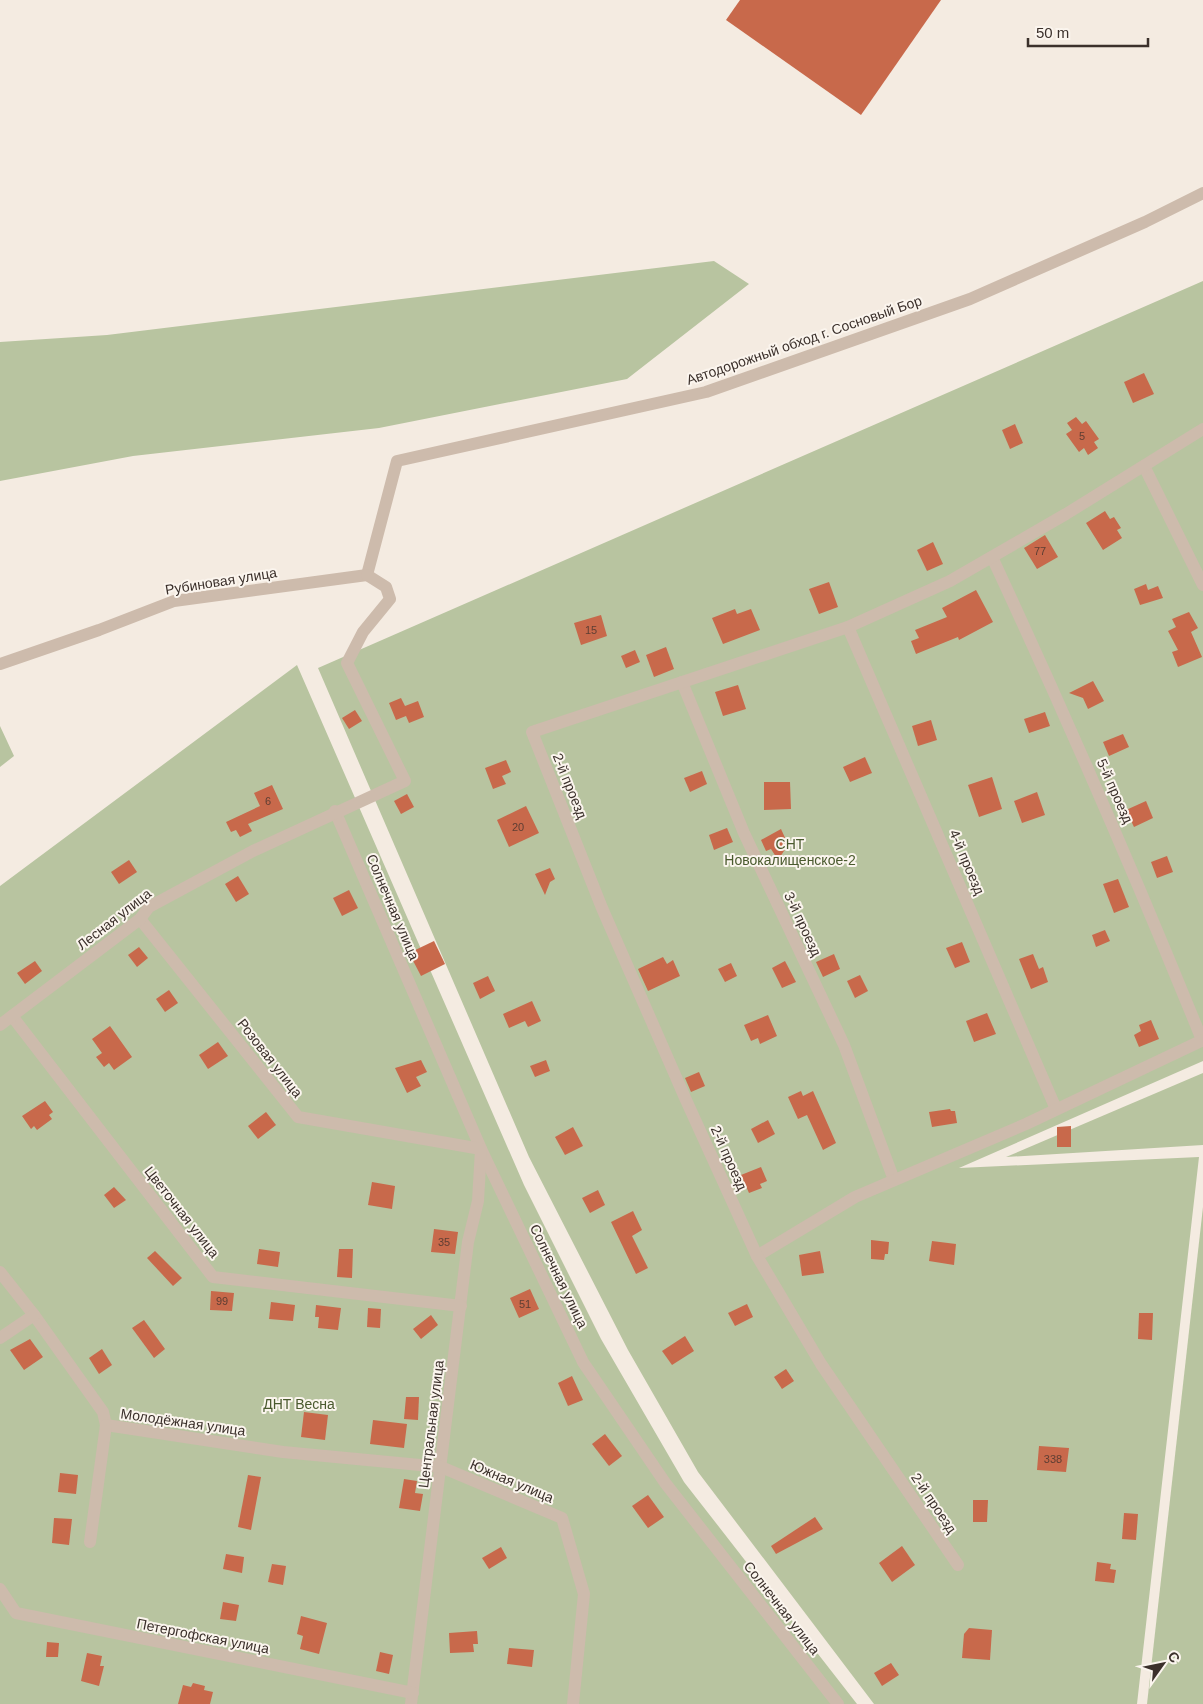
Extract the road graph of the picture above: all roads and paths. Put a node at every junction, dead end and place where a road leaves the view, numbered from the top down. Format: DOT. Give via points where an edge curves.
graph roads {
  1 [pos="1203,193"];
  2 [pos="1203,429"];
  3 [pos="1144,466"];
  4 [pos="992,557"];
  5 [pos="366,575"];
  6 [pos="1203,585"];
  7 [pos="848,628"];
  8 [pos="0,664"];
  9 [pos="682,682"];
  10 [pos="335,812"];
  11 [pos="140,919"];
  12 [pos="12,1016"];
  13 [pos="0,1025"];
  14 [pos="1203,1040"];
  15 [pos="1056,1109"];
  16 [pos="481,1148"];
  17 [pos="894,1180"];
  18 [pos="757,1256"];
  19 [pos="0,1272"];
  20 [pos="461,1306"];
  21 [pos="34,1315"];
  22 [pos="0,1338"];
  23 [pos="106,1425"];
  24 [pos="441,1468"];
  25 [pos="90,1542"];
  26 [pos="958,1565"];
  27 [pos="0,1589"];
  28 [pos="412,1699"];
  29 [pos="834,1702"];
  30 [pos="573,1704"];
  1 -- 5 [label="street, Автодорожный обход г. Сосновый Бор" via="970,299 706,392 397,461"];
  2 -- 3 [label="street"];
  3 -- 4 [label="street"];
  3 -- 6 [label="street"];
  4 -- 7 [label="street" via="950,581"];
  4 -- 14 [label="street, 5-й проезд" via="1059,700"];
  5 -- 8 [label="street, Рубиновая улица" via="174,601"];
  5 -- 10 [label="street, Лесная улица" via="386,587 390,599 363,632 348,662 405,781"];
  7 -- 9 [label="street"];
  7 -- 15 [label="street, 4-й проезд"];
  9 -- 17 [label="street, 3-й проезд" via="744,833 844,1045"];
  9 -- 18 [label="street, 2-й проезд" via="532,732 602,908"];
  10 -- 11 [label="street, Лесная улица" via="253,850 148,908"];
  10 -- 16 [label="street, Солнечная улица"];
  11 -- 12 [label="street, Лесная улица"];
  11 -- 16 [label="street, Розовая улица" via="298,1117"];
  12 -- 13 [label="street, Лесная улица"];
  12 -- 20 [label="street, Цветочная улица" via="213,1277"];
  14 -- 15 [label="street"];
  15 -- 17 [label="street"];
  16 -- 20 [label="street, Центральная улица" via="478,1201 468,1242"];
  16 -- 29 [label="street, Солнечная улица" via="583,1362 666,1484"];
  17 -- 18 [label="street" via="854,1197"];
  18 -- 26 [label="street, 2-й проезд" via="822,1364"];
  19 -- 21 [label="street, Молодёжная улица"];
  20 -- 24 [label="street, Центральная улица"];
  21 -- 22 [label="street"];
  21 -- 23 [label="street, Молодёжная улица" via="103,1412"];
  23 -- 24 [label="street, Молодёжная улица" via="283,1452"];
  23 -- 25 [label="street"];
  24 -- 28 [label="street, Центральная улица"];
  24 -- 30 [label="street, Южная улица" via="562,1518 584,1594"];
  27 -- 28 [label="street, Петергофская улица" via="16,1613"];
}
